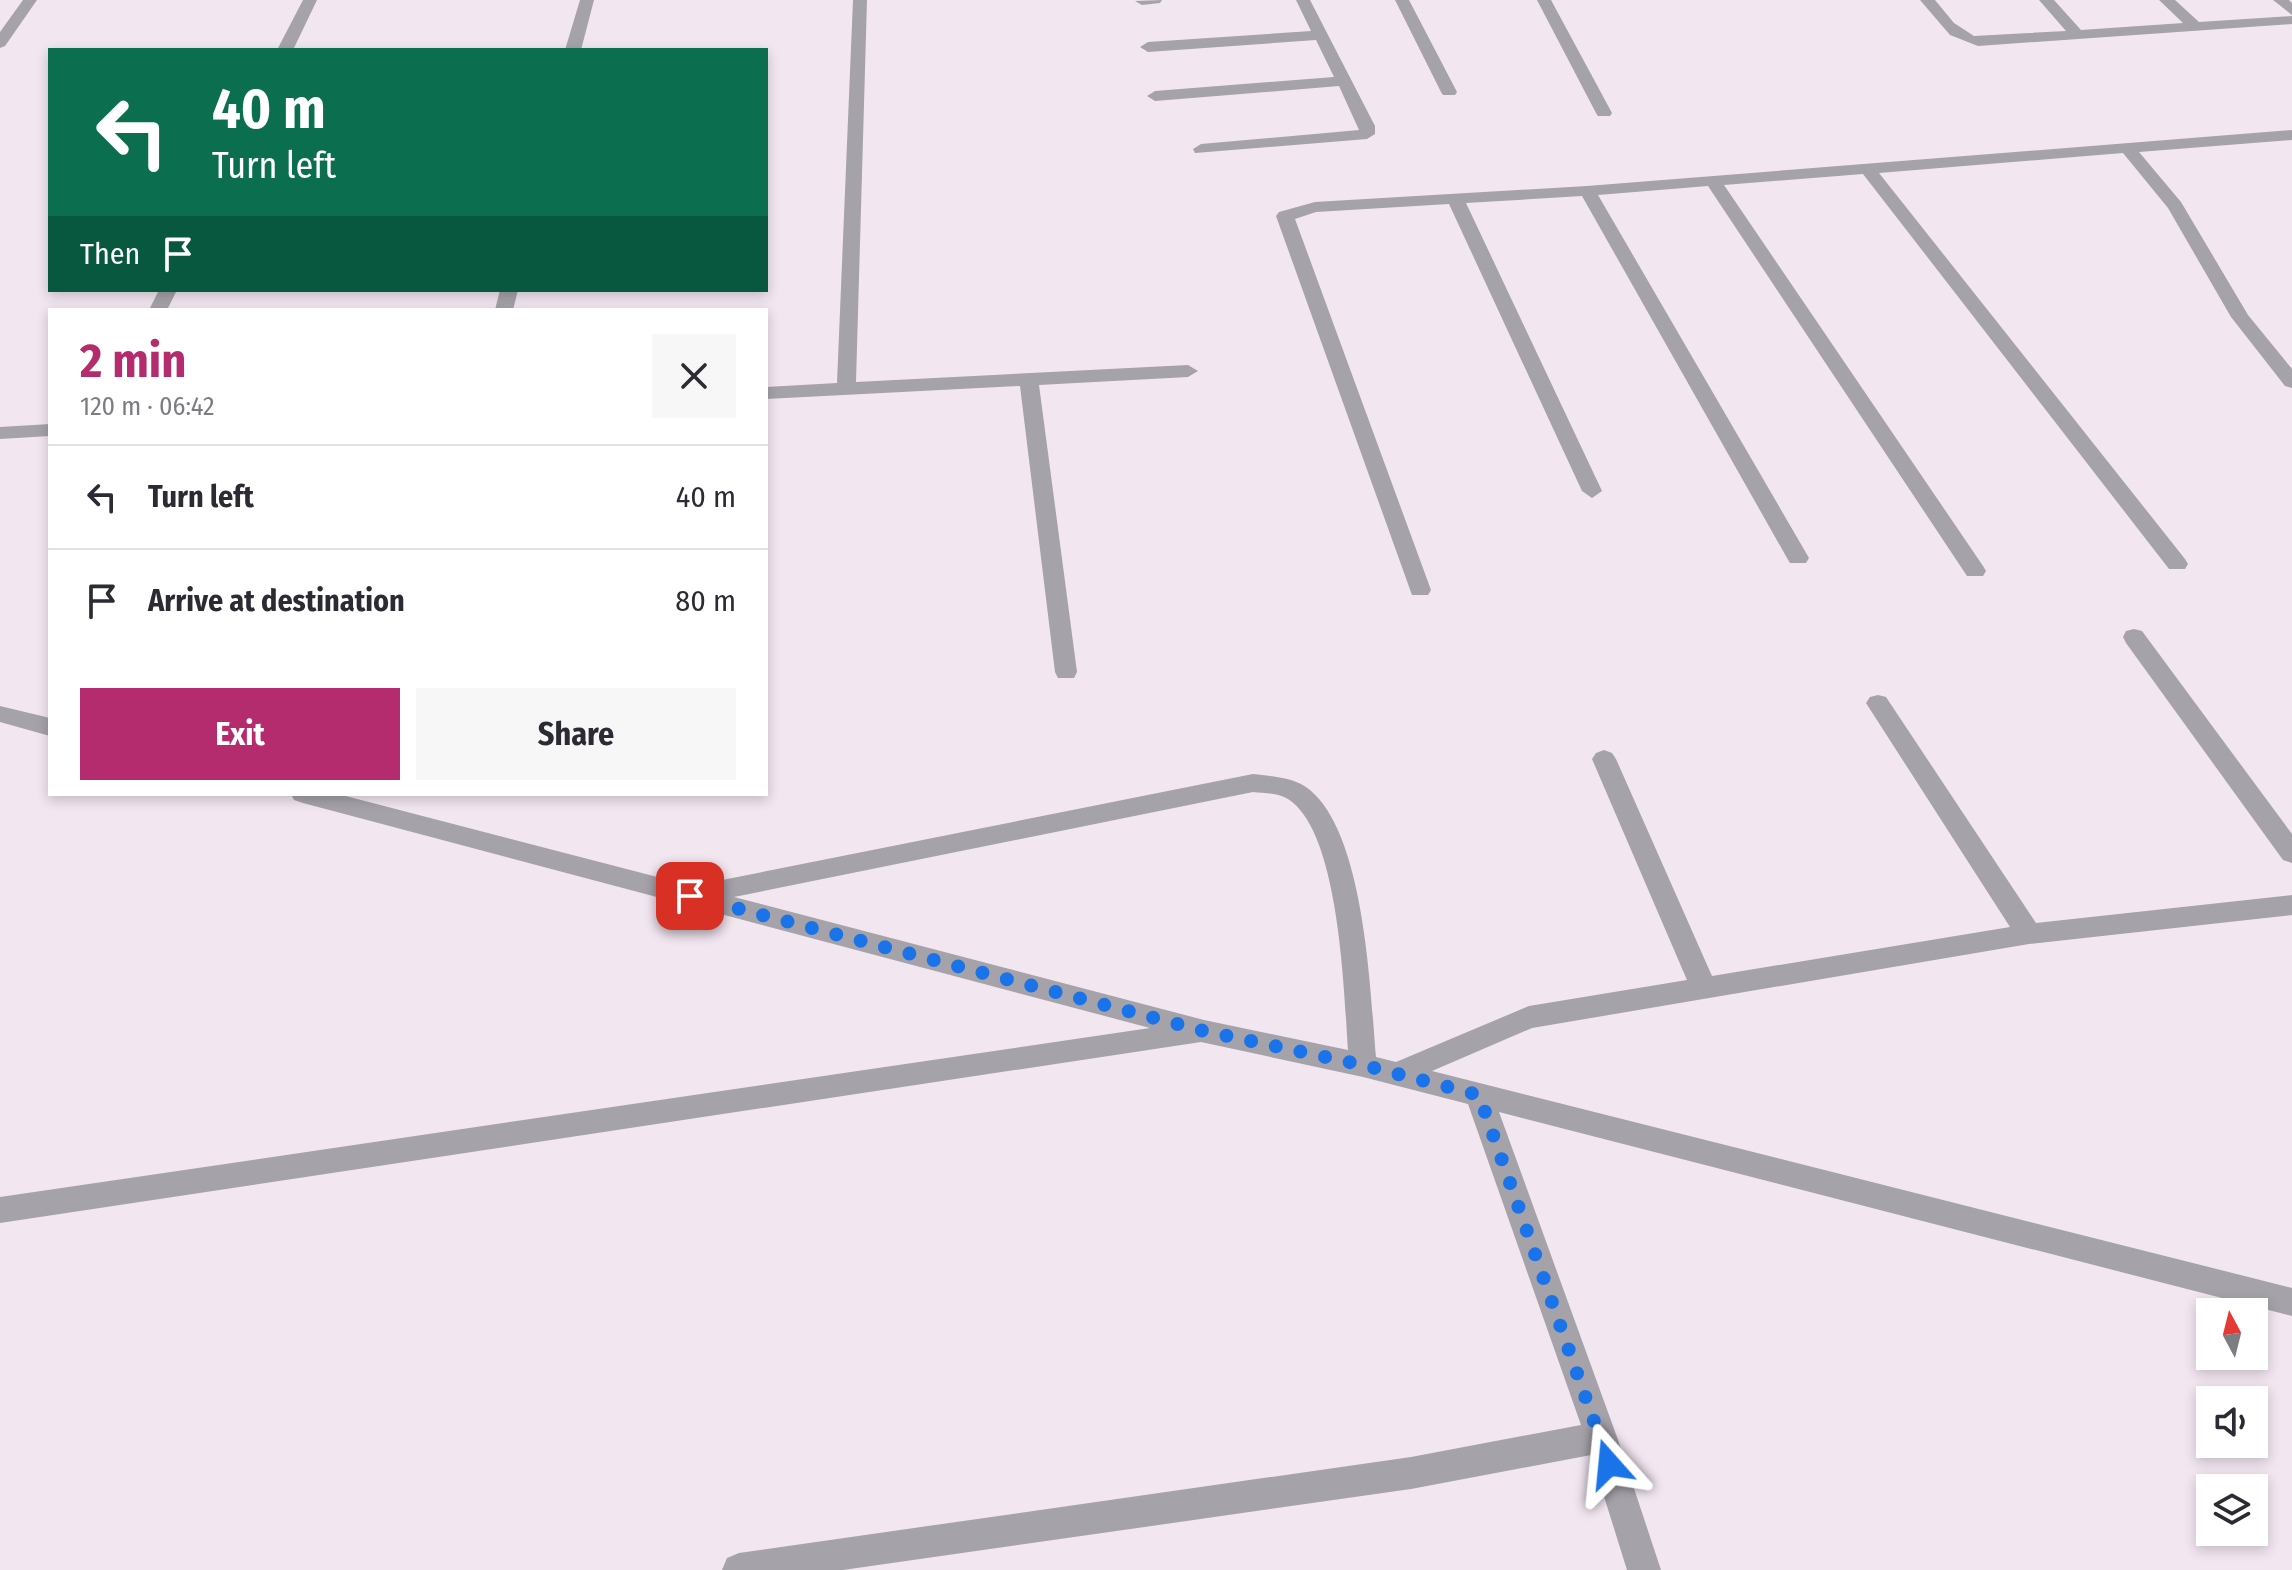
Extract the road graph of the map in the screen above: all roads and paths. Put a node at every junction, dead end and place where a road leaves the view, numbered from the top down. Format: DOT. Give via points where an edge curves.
graph roads {
  1 [pos="30,0"];
  2 [pos="310,0"];
  3 [pos="587,0"];
  4 [pos="860,0"];
  5 [pos="1155,0"];
  6 [pos="1303,0"];
  7 [pos="1402,0"];
  8 [pos="1544,0"];
  9 [pos="1927,0"];
  10 [pos="2046,0"];
  11 [pos="2166,0"];
  12 [pos="2280,0"];
  13 [pos="1142,1"];
  14 [pos="2292,11"];
  15 [pos="2292,20"];
  16 [pos="2195,26"];
  17 [pos="1320,35"];
  18 [pos="2078,35"];
  19 [pos="0,43"];
  20 [pos="1148,47"];
  21 [pos="286,48"];
  22 [pos="574,48"];
  23 [pos="1344,81"];
  24 [pos="1449,92"];
  25 [pos="1155,96"];
  26 [pos="1604,113"];
  27 [pos="2292,135"];
  28 [pos="2127,148"];
  29 [pos="1201,149"];
  30 [pos="1866,167"];
  31 [pos="1711,179"];
  32 [pos="1587,191"];
  33 [pos="1456,200"];
  34 [pos="1188,371"];
  35 [pos="1029,379"];
  36 [pos="2292,382"];
  37 [pos="846,389"];
  38 [pos="768,393"];
  39 [pos="48,430"];
  40 [pos="0,433"];
  41 [pos="1592,491"];
  42 [pos="1798,558"];
  43 [pos="2177,564"];
  44 [pos="1975,571"];
  45 [pos="1420,590"];
  46 [pos="2134,637"];
  47 [pos="1066,672"];
  48 [pos="1878,703"];
  49 [pos="0,714"];
  50 [pos="48,726"];
  51 [pos="1604,759"];
  52 [pos="311,796"];
  53 [pos="2292,853"];
  54 [pos="690,896"];
  55 [pos="2292,905"];
  56 [pos="2029,934"];
  57 [pos="1705,990"];
  58 [pos="1204,1031"];
  59 [pos="1363,1065"];
  60 [pos="1396,1074"];
  61 [pos="1479,1095"];
  62 [pos="0,1210"];
  63 [pos="2292,1302"];
  64 [pos="1601,1437"];
  65 [pos="739,1570"];
  66 [pos="1644,1570"];
  1 -- 19 [label="street"];
  2 -- 21 [label="street"];
  3 -- 22 [label="street"];
  4 -- 37 [label="street"];
  5 -- 13 [label="street"];
  6 -- 17 [label="street"];
  7 -- 24 [label="street"];
  8 -- 26 [label="street"];
  9 -- 18 [label="street" via="1965,40"];
  10 -- 18 [label="street"];
  11 -- 16 [label="street"];
  12 -- 14 [label="street"];
  15 -- 16 [label="street"];
  16 -- 18 [label="street"];
  17 -- 20 [label="street"];
  17 -- 23 [label="street"];
  23 -- 25 [label="street"];
  23 -- 29 [label="street" via="1367,134"];
  27 -- 28 [label="street"];
  28 -- 30 [label="street"];
  28 -- 36 [label="street" via="2175,206 2240,317"];
  30 -- 31 [label="street"];
  30 -- 43 [label="street"];
  31 -- 32 [label="street"];
  31 -- 44 [label="street"];
  32 -- 33 [label="street"];
  32 -- 42 [label="street"];
  33 -- 41 [label="street"];
  33 -- 45 [label="street" via="1315,207 1285,216"];
  34 -- 35 [label="street"];
  35 -- 37 [label="street"];
  35 -- 47 [label="street"];
  37 -- 38 [label="street"];
  39 -- 40 [label="street"];
  46 -- 53 [label="street"];
  48 -- 56 [label="street"];
  49 -- 50 [label="street"];
  51 -- 57 [label="street"];
  52 -- 54 [label="street"];
  54 -- 58 [label="street"];
  54 -- 59 [label="street" via="1253,783 1294,791 1320,819 1344,879"];
  55 -- 56 [label="street"];
  56 -- 57 [label="street"];
  57 -- 60 [label="street" via="1529,1017"];
  58 -- 59 [label="street"];
  58 -- 62 [label="street"];
  59 -- 60 [label="street"];
  60 -- 61 [label="street"];
  61 -- 63 [label="street"];
  61 -- 64 [label="street"];
  64 -- 65 [label="street" via="1411,1473"];
  64 -- 66 [label="street"];
}
